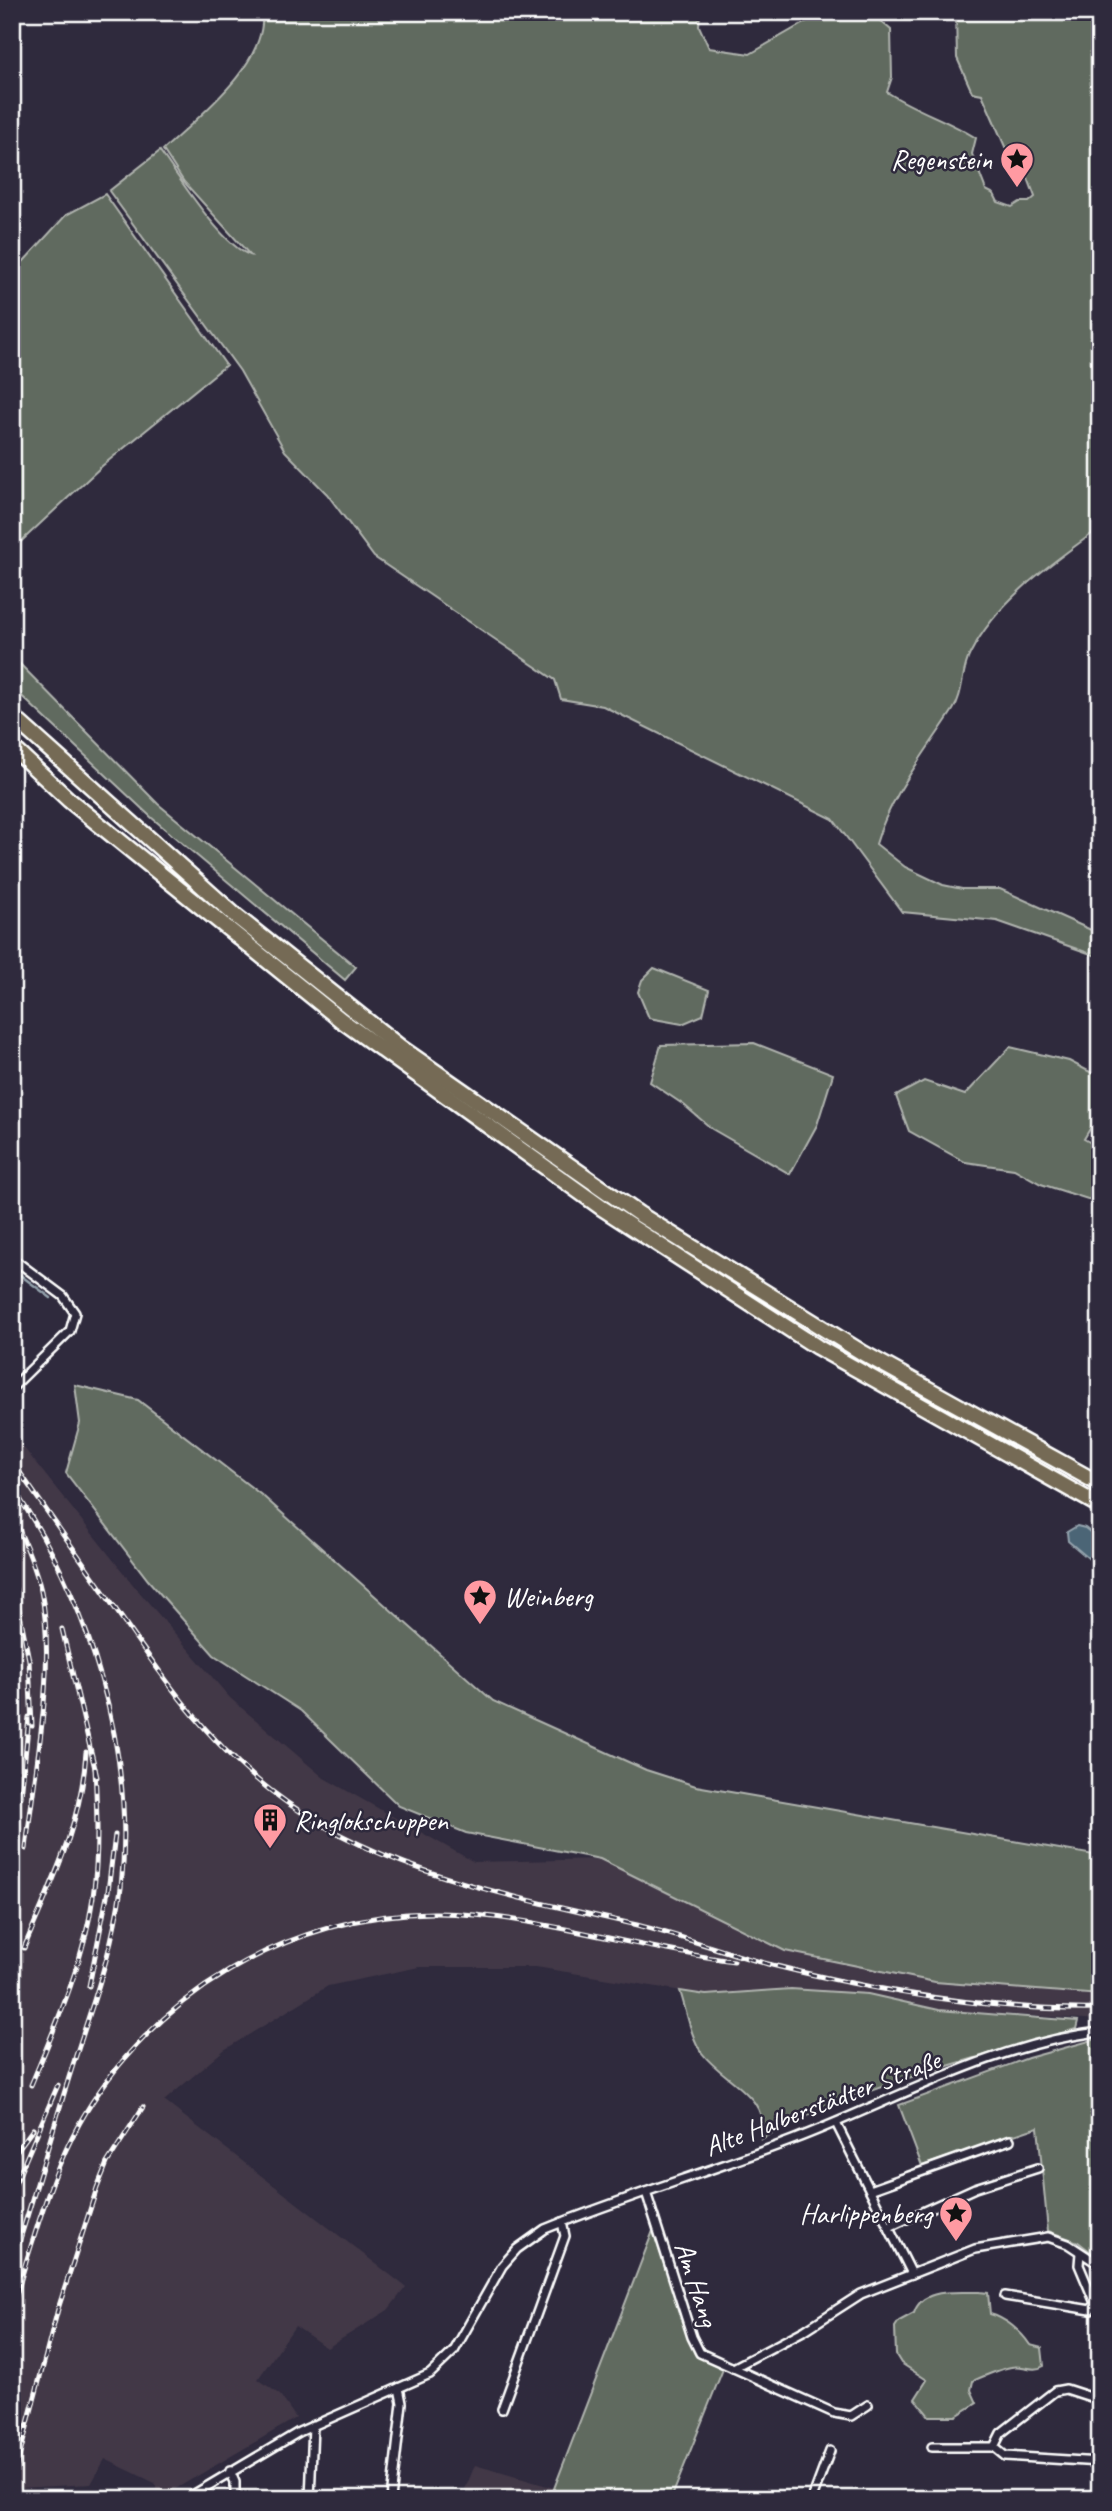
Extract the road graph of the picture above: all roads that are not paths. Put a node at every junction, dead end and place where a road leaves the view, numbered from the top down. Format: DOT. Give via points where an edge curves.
graph roads {
  1 [pos="12,716"];
  2 [pos="12,747"];
  3 [pos="12,1258"];
  4 [pos="12,1388"];
  5 [pos="1100,1484"];
  6 [pos="1100,1506"];
  7 [pos="1100,2032"];
  8 [pos="836,2123"];
  9 [pos="1010,2140"];
  10 [pos="1038,2168"];
  11 [pos="870,2190"];
  12 [pos="646,2192"];
  13 [pos="562,2222"];
  14 [pos="889,2227"];
  15 [pos="1080,2253"];
  16 [pos="1100,2265"];
  17 [pos="912,2274"];
  18 [pos="1004,2296"];
  19 [pos="733,2368"];
  20 [pos="400,2388"];
  21 [pos="1100,2400"];
  22 [pos="868,2405"];
  23 [pos="502,2409"];
  24 [pos="313,2425"];
  25 [pos="932,2447"];
  26 [pos="994,2447"];
  27 [pos="830,2451"];
  28 [pos="1100,2462"];
  29 [pos="230,2471"];
  30 [pos="186,2499"];
  31 [pos="235,2499"];
  32 [pos="310,2499"];
  33 [pos="391,2499"];
  34 [pos="812,2499"];
  1 -- 5 [label="highway" via="237,917 412,1055 639,1214 863,1353"];
  2 -- 6 [label="highway" via="69,800 341,1020 602,1208 817,1347"];
  3 -- 4 [label="street" via="63,1296 75,1313 74,1323 60,1342"];
  7 -- 8 [label="street, Alte Halberstädter Straße" via="1044,2043 967,2068"];
  8 -- 11 [label="street"];
  8 -- 12 [label="street, Alte Halberstädter Straße"];
  9 -- 11 [label="street"];
  10 -- 14 [label="street" via="975,2188"];
  11 -- 14 [label="street"];
  12 -- 13 [label="street, Alte Halberstädter Straße"];
  12 -- 19 [label="street, Am Hang" via="697,2348"];
  13 -- 20 [label="street, Alte Halberstädter Straße" via="533,2235 502,2266 449,2357 430,2374"];
  13 -- 23 [label="street" via="565,2236"];
  14 -- 17 [label="street"];
  15 -- 16 [label="street"];
  15 -- 17 [label="street" via="1048,2236 946,2258"];
  15 -- 18 [label="street" via="1079,2265 1095,2303 1091,2310"];
  17 -- 19 [label="street" via="861,2294"];
  19 -- 22 [label="street, Am Hang" via="834,2413 851,2416"];
  20 -- 24 [label="street, Alte Halberstädter Straße"];
  20 -- 33 [label="street"];
  21 -- 26 [label="street" via="1066,2389 1055,2391 1001,2433"];
  24 -- 29 [label="street, Alte Halberstädter Straße"];
  24 -- 32 [label="street"];
  25 -- 26 [label="street"];
  26 -- 28 [label="street" via="1005,2456"];
  27 -- 34 [label="street"];
  29 -- 30 [label="street, Alte Halberstädter Straße"];
  29 -- 31 [label="street"];
}
